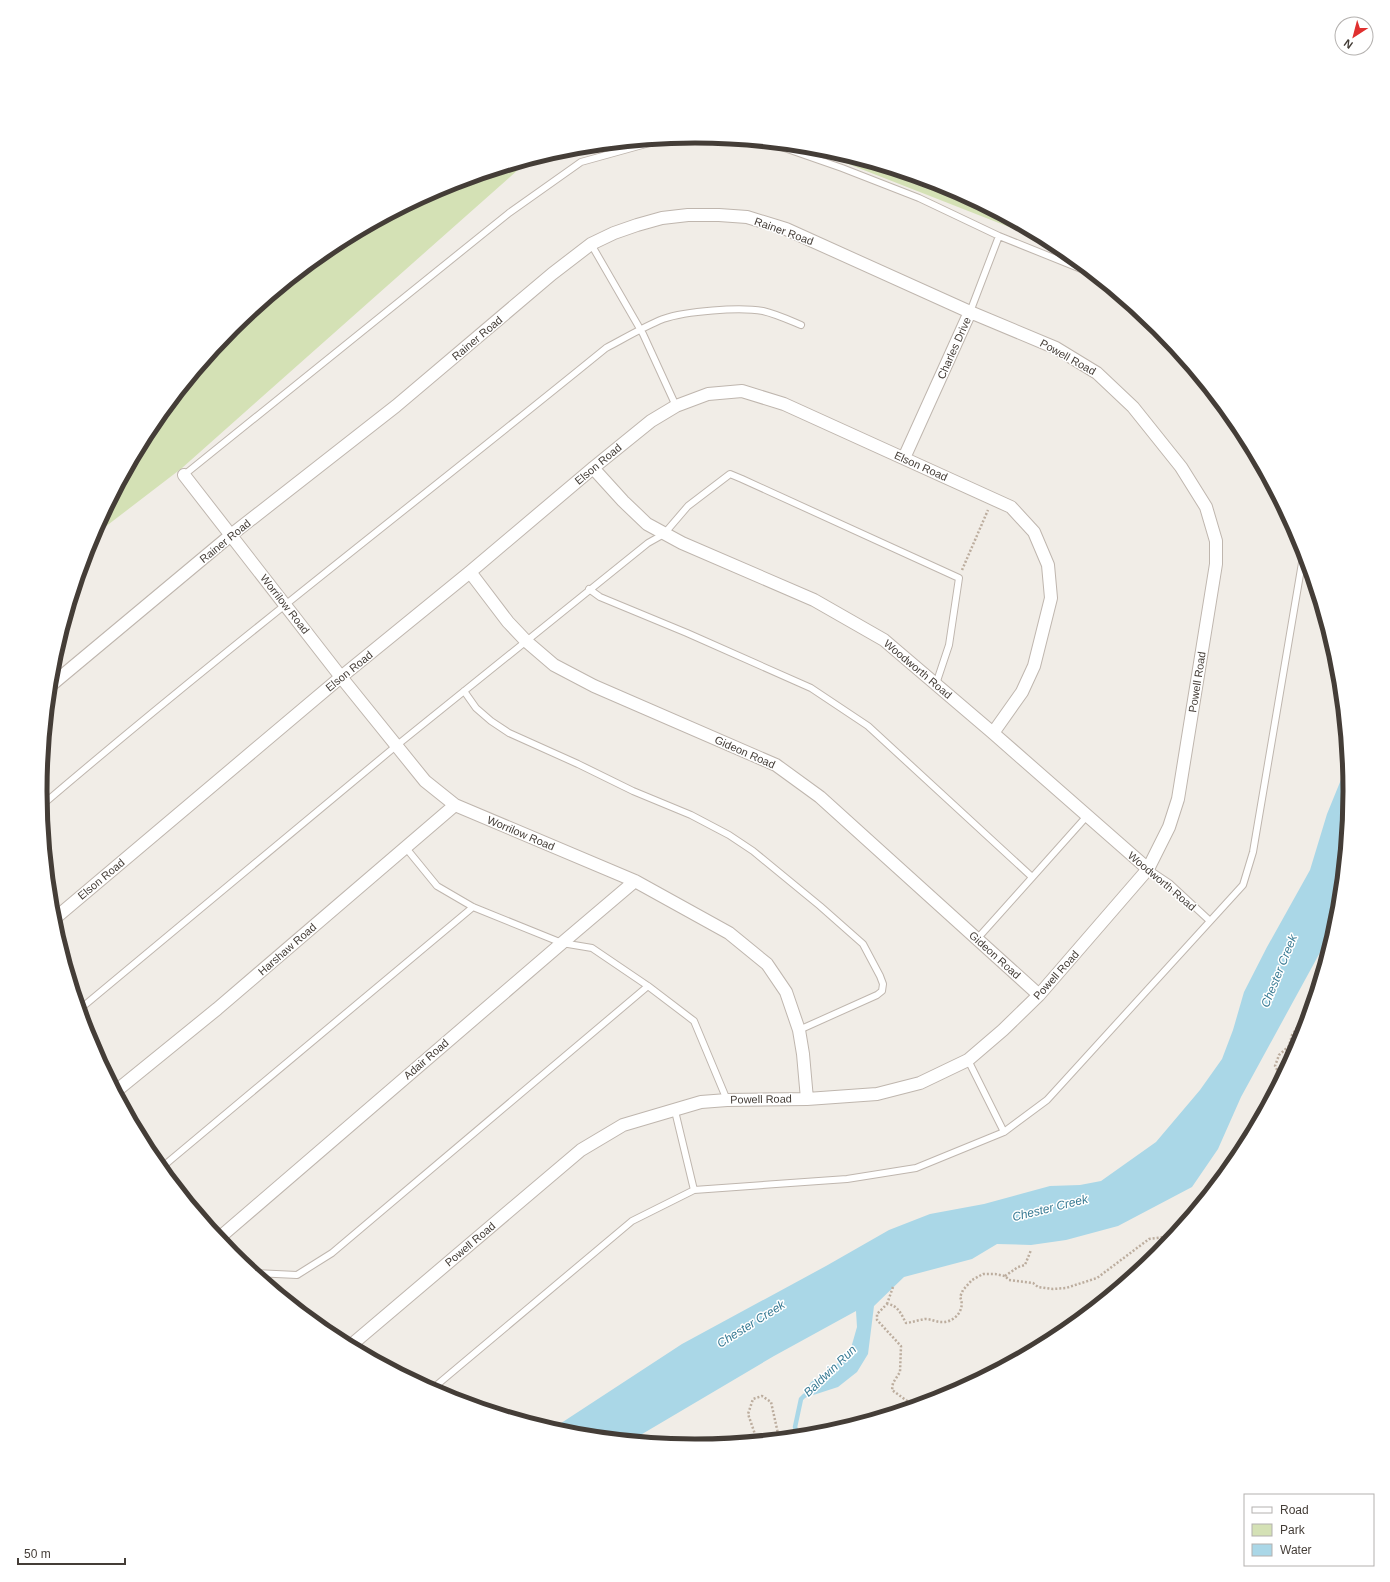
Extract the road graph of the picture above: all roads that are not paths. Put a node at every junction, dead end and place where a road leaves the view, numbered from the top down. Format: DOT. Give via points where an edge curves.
graph roads {
  1 [pos="641,145"];
  2 [pos="793,151"];
  3 [pos="999,236"];
  4 [pos="591,244"];
  5 [pos="1075,266"];
  6 [pos="970,312"];
  7 [pos="801,325"];
  8 [pos="640,329"];
  9 [pos="676,406"];
  10 [pos="904,458"];
  11 [pos="593,468"];
  12 [pos="184,475"];
  13 [pos="664,534"];
  14 [pos="231,535"];
  15 [pos="1302,564"];
  16 [pos="470,572"];
  17 [pos="589,590"];
  18 [pos="286,605"];
  19 [pos="526,641"];
  20 [pos="341,677"];
  21 [pos="57,680"];
  22 [pos="936,684"];
  23 [pos="464,691"];
  24 [pos="994,733"];
  25 [pos="396,746"];
  26 [pos="47,801"];
  27 [pos="455,805"];
  28 [pos="1087,816"];
  29 [pos="406,848"];
  30 [pos="1148,870"];
  31 [pos="1032,877"];
  32 [pos="635,881"];
  33 [pos="472,907"];
  34 [pos="59,915"];
  35 [pos="1210,921"];
  36 [pos="977,939"];
  37 [pos="562,943"];
  38 [pos="648,986"];
  39 [pos="1039,995"];
  40 [pos="84,1007"];
  41 [pos="799,1030"];
  42 [pos="968,1060"];
  43 [pos="119,1088"];
  44 [pos="807,1099"];
  45 [pos="727,1100"];
  46 [pos="675,1110"];
  47 [pos="1004,1132"];
  48 [pos="166,1164"];
  49 [pos="694,1190"];
  50 [pos="223,1234"];
  51 [pos="263,1273"];
  52 [pos="355,1342"];
  53 [pos="437,1385"];
  1 -- 12 [label="lane" via="581,162 509,213"];
  2 -- 3 [label="lane" via="919,198"];
  3 -- 5 [label="lane"];
  3 -- 6 [label="lane, Charles Drive"];
  4 -- 6 [label="street, Rainer Road" via="614,233 662,218 688,215 748,217 786,229"];
  4 -- 8 [label="lane"];
  4 -- 14 [label="street, Rainer Road" via="396,406"];
  6 -- 10 [label="street, Charles Drive"];
  6 -- 30 [label="street, Powell Road" via="1056,348 1097,373 1133,406 1181,467 1206,507 1216,541 1216,564 1178,799 1169,828"];
  7 -- 8 [label="lane" via="764,312 740,310 680,316"];
  8 -- 9 [label="lane"];
  8 -- 18 [label="lane" via="606,348"];
  9 -- 10 [label="street, Elson Road" via="708,394 742,391 784,404"];
  9 -- 11 [label="street, Elson Road" via="651,421"];
  10 -- 24 [label="street, Elson Road" via="1011,507 1034,532 1048,565 1051,598 1034,666 1022,692"];
  11 -- 13 [label="street, Woodworth Road" via="647,524"];
  11 -- 16 [label="street, Elson Road"];
  12 -- 14 [label="street, Worrilow Road"];
  13 -- 17 [label="lane" via="648,543"];
  13 -- 22 [label="street, Woodworth Road" via="814,600 884,640"];
  13 -- 22 [label="lane" via="688,506 730,474 959,578 949,645"];
  14 -- 18 [label="street, Worrilow Road"];
  14 -- 21 [label="street, Rainer Road"];
  15 -- 35 [label="lane" via="1253,852 1243,885"];
  16 -- 19 [label="street, Gideon Road" via="508,622"];
  16 -- 20 [label="street, Elson Road"];
  17 -- 19 [label="lane"];
  17 -- 31 [label="lane" via="811,688 868,726"];
  18 -- 20 [label="street, Worrilow Road"];
  18 -- 26 [label="lane"];
  19 -- 23 [label="lane"];
  19 -- 36 [label="street, Gideon Road" via="554,665 594,686 776,765 820,797"];
  20 -- 25 [label="street, Worrilow Road"];
  20 -- 34 [label="street, Elson Road"];
  22 -- 24 [label="street, Woodworth Road"];
  23 -- 25 [label="lane"];
  23 -- 41 [label="lane" via="476,708 509,733 691,815 729,835 753,851 863,944 880,976 882,991"];
  24 -- 28 [label="street, Woodworth Road"];
  25 -- 27 [label="street, Worrilow Road" via="425,781"];
  25 -- 40 [label="lane"];
  27 -- 29 [label="street, Harshaw Road"];
  27 -- 32 [label="street, Worrilow Road"];
  28 -- 30 [label="street, Woodworth Road"];
  28 -- 31 [label="lane"];
  29 -- 33 [label="lane" via="437,886"];
  29 -- 43 [label="street, Harshaw Road"];
  30 -- 35 [label="lane, Woodworth Road" via="1169,883"];
  30 -- 39 [label="street, Powell Road"];
  31 -- 36 [label="lane"];
  32 -- 37 [label="street, Adair Road"];
  32 -- 41 [label="street, Worrilow Road" via="729,933 768,964 786,992"];
  33 -- 37 [label="lane"];
  33 -- 48 [label="lane"];
  35 -- 47 [label="lane" via="1047,1100"];
  36 -- 39 [label="street, Gideon Road"];
  37 -- 38 [label="lane" via="592,948"];
  37 -- 50 [label="street, Adair Road"];
  38 -- 45 [label="lane" via="694,1021"];
  38 -- 51 [label="lane" via="332,1253 298,1275"];
  39 -- 42 [label="street, Powell Road" via="1004,1030"];
  41 -- 44 [label="street, Worrilow Road"];
  42 -- 44 [label="street, Powell Road" via="920,1083 877,1094"];
  42 -- 47 [label="lane"];
  44 -- 45 [label="street, Powell Road"];
  45 -- 46 [label="street, Powell Road" via="701,1102"];
  46 -- 49 [label="lane"];
  46 -- 52 [label="street, Powell Road" via="623,1125 581,1150"];
  47 -- 49 [label="lane" via="916,1168 847,1179"];
  49 -- 53 [label="lane" via="632,1221"];
}
